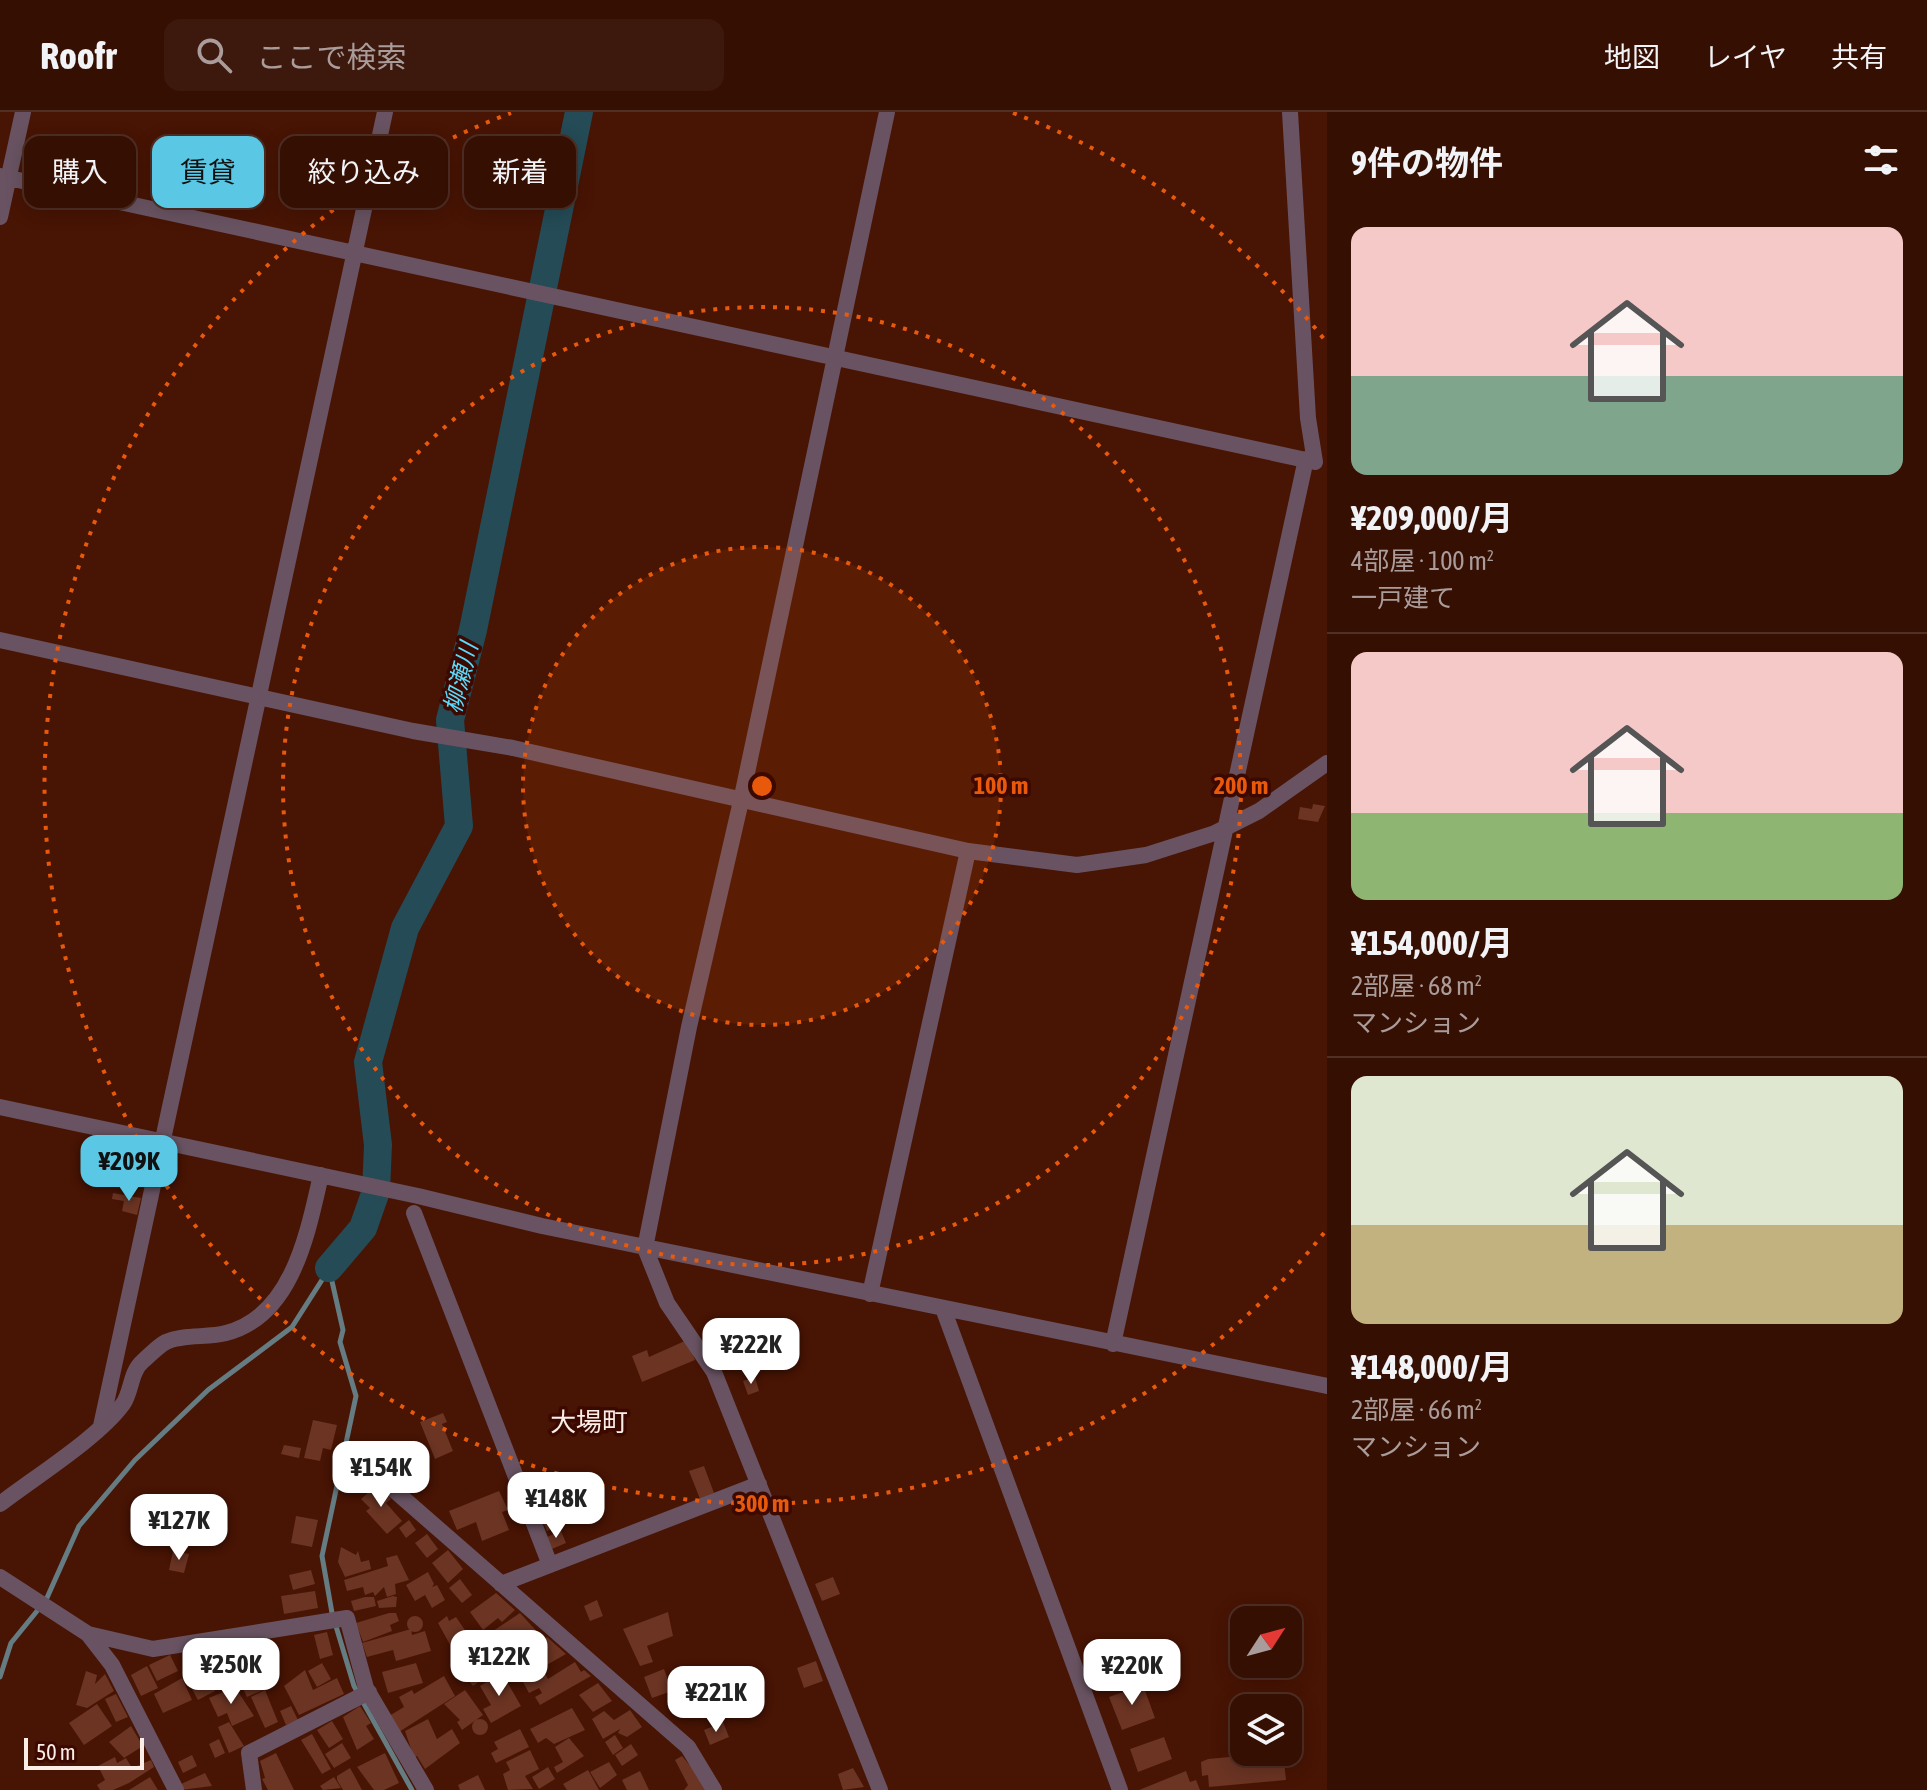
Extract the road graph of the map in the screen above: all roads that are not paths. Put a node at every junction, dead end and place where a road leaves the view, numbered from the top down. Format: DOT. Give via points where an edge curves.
graph roads {
  1 [pos="23,112"];
  2 [pos="385,112"];
  3 [pos="887,112"];
  4 [pos="1290,112"];
  5 [pos="4,177"];
  6 [pos="0,217"];
  7 [pos="355,253"];
  8 [pos="835,357"];
  9 [pos="1306,459"];
  10 [pos="0,640"];
  11 [pos="262,695"];
  12 [pos="1327,763"];
  13 [pos="741,801"];
  14 [pos="1224,829"];
  15 [pos="968,851"];
  16 [pos="0,1107"];
  17 [pos="163,1141"];
  18 [pos="324,1175"];
  19 [pos="414,1213"];
  20 [pos="645,1248"];
  21 [pos="870,1294"];
  22 [pos="944,1311"];
  23 [pos="1113,1344"];
  24 [pos="1327,1386"];
  25 [pos="101,1426"];
  26 [pos="355,1456"];
  27 [pos="759,1484"];
  28 [pos="0,1504"];
  29 [pos="550,1565"];
  30 [pos="3,1579"];
  31 [pos="501,1584"];
  32 [pos="84,1631"];
  33 [pos="369,1693"];
  34 [pos="176,1790"];
  35 [pos="254,1790"];
  36 [pos="426,1790"];
  37 [pos="714,1790"];
  38 [pos="880,1790"];
  39 [pos="1120,1790"];
  1 -- 5 [label="street"];
  2 -- 7 [label="street"];
  3 -- 8 [label="street"];
  4 -- 9 [label="street" via="1315,462"];
  5 -- 6 [label="street"];
  5 -- 7 [label="street"];
  7 -- 8 [label="street"];
  7 -- 11 [label="street"];
  8 -- 9 [label="street"];
  8 -- 13 [label="street"];
  9 -- 14 [label="street"];
  10 -- 11 [label="street"];
  11 -- 13 [label="street"];
  11 -- 17 [label="street"];
  12 -- 14 [label="street"];
  13 -- 15 [label="street"];
  13 -- 20 [label="street"];
  14 -- 15 [label="street" via="1146,855 1077,865"];
  14 -- 23 [label="street"];
  15 -- 21 [label="street"];
  16 -- 17 [label="street"];
  17 -- 18 [label="street"];
  17 -- 25 [label="street"];
  18 -- 20 [label="street"];
  18 -- 25 [label="street" via="294,1268 272,1303 252,1323 227,1333 167,1341 137,1367 124,1403"];
  19 -- 29 [label="street"];
  20 -- 21 [label="street"];
  20 -- 27 [label="street" via="667,1303 714,1372"];
  21 -- 22 [label="street"];
  22 -- 23 [label="street"];
  22 -- 39 [label="street"];
  23 -- 24 [label="street"];
  25 -- 28 [label="street"];
  26 -- 31 [label="street"];
  27 -- 29 [label="street"];
  27 -- 38 [label="street"];
  29 -- 31 [label="street"];
  30 -- 32 [label="street"];
  31 -- 37 [label="street" via="688,1747"];
  32 -- 33 [label="street" via="153,1649 347,1618"];
  32 -- 34 [label="street" via="112,1665"];
  33 -- 35 [label="street" via="249,1753"];
  33 -- 36 [label="street"];
}
